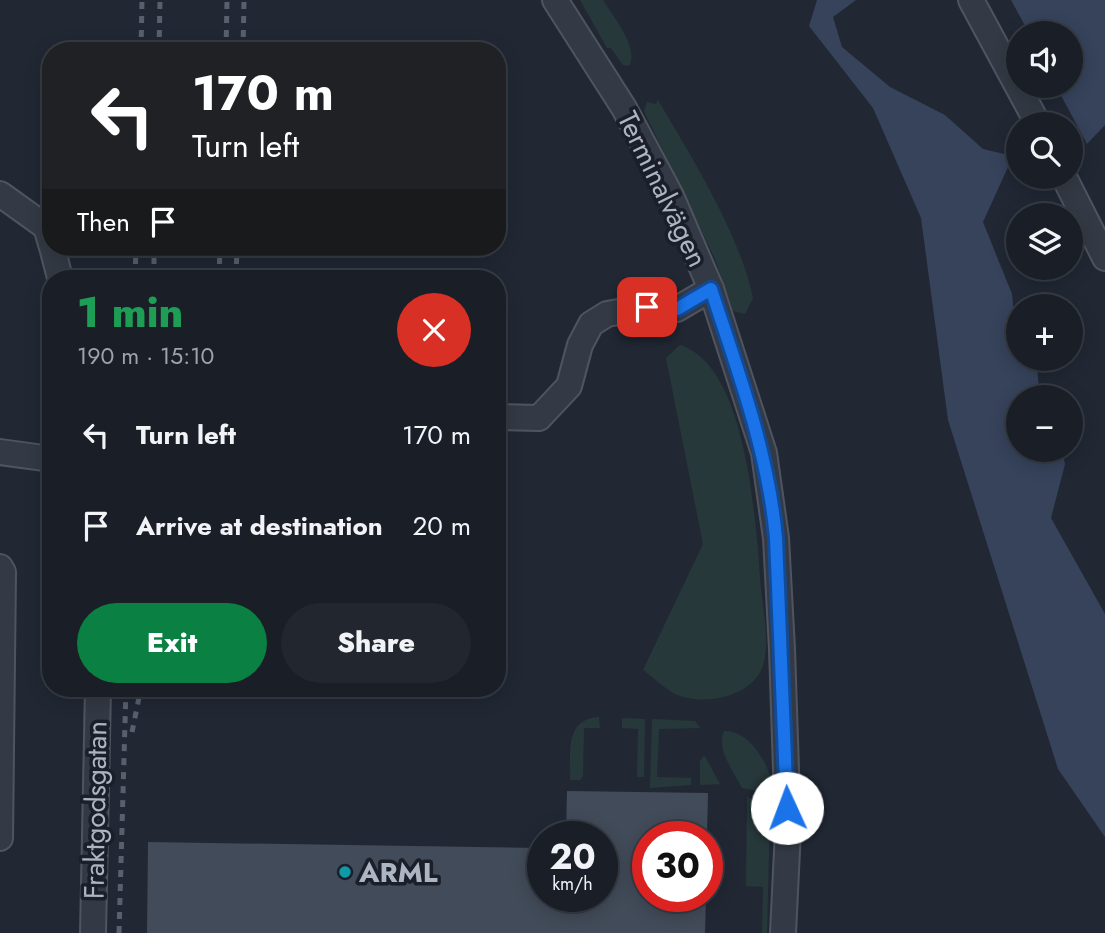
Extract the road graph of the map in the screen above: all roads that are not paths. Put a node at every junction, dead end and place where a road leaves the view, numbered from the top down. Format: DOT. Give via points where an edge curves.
graph roads {
  1 [pos="555,0"];
  2 [pos="971,0"];
  3 [pos="1032,112"];
  4 [pos="1070,189"];
  5 [pos="0,194"];
  6 [pos="42,224"];
  7 [pos="1105,258"];
  8 [pos="711,289"];
  9 [pos="506,417"];
  10 [pos="0,452"];
  11 [pos="42,458"];
  12 [pos="0,567"];
  13 [pos="98,697"];
  14 [pos="0,838"];
  15 [pos="93,933"];
  16 [pos="783,933"];
  1 -- 8 [label="street, Terminalvägen" via="624,108 671,196"];
  2 -- 3 [label="street"];
  4 -- 7 [label="street"];
  5 -- 6 [label="street"];
  8 -- 9 [label="street" via="677,309 647,307 607,314 591,324 569,386 539,418"];
  8 -- 16 [label="street, Terminalvägen" via="754,416 772,499 786,746"];
  10 -- 11 [label="street"];
  12 -- 14 [label="street"];
  13 -- 15 [label="street, Fraktgodsgatan"];
}
